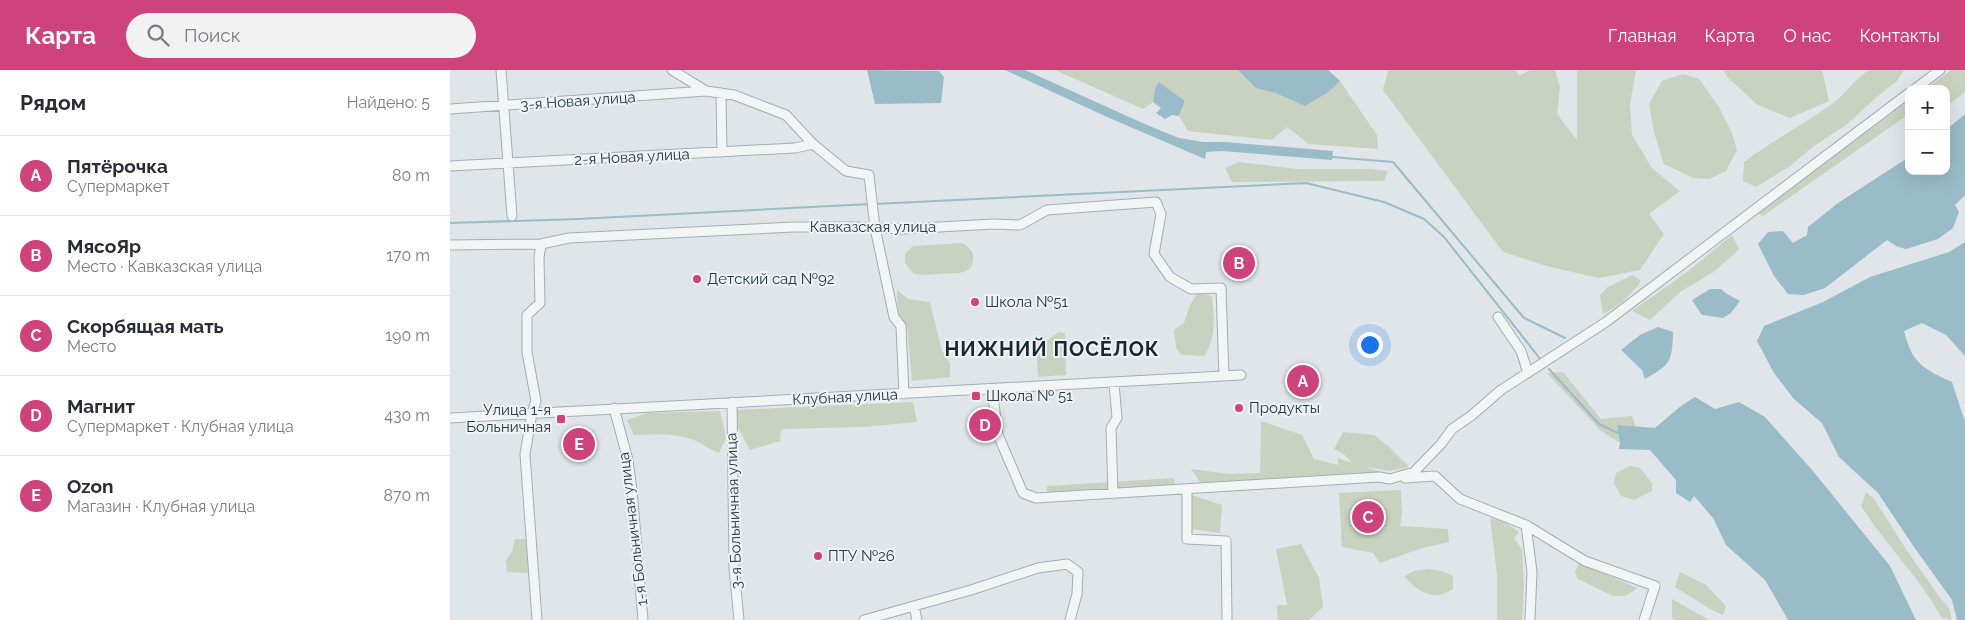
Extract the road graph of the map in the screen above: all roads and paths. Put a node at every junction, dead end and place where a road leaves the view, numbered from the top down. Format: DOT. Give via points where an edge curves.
graph roads {
  1 [pos="501,70"];
  2 [pos="672,70"];
  3 [pos="1940,70"];
  4 [pos="1919,85"];
  5 [pos="706,91"];
  6 [pos="721,93"];
  7 [pos="1905,96"];
  8 [pos="504,106"];
  9 [pos="450,109"];
  10 [pos="814,144"];
  11 [pos="722,152"];
  12 [pos="509,163"];
  13 [pos="450,166"];
  14 [pos="512,216"];
  15 [pos="875,228"];
  16 [pos="541,244"];
  17 [pos="450,245"];
  18 [pos="1498,317"];
  19 [pos="1528,372"];
  20 [pos="1224,376"];
  21 [pos="1241,376"];
  22 [pos="1114,382"];
  23 [pos="992,389"];
  24 [pos="904,394"];
  25 [pos="732,402"];
  26 [pos="614,408"];
  27 [pos="532,413"];
  28 [pos="450,418"];
  29 [pos="1390,479"];
  30 [pos="1187,489"];
  31 [pos="1113,494"];
  32 [pos="1526,525"];
  33 [pos="914,606"];
  34 [pos="538,620"];
  35 [pos="643,620"];
  36 [pos="739,620"];
  37 [pos="864,620"];
  38 [pos="917,620"];
  39 [pos="1070,620"];
  40 [pos="1227,620"];
  41 [pos="1530,620"];
  42 [pos="1644,620"];
  1 -- 8 [label="street"];
  2 -- 5 [label="street"];
  3 -- 4 [label="street"];
  5 -- 6 [label="street"];
  5 -- 8 [label="street, 3-я Новая улица"];
  6 -- 10 [label="street" via="786,115"];
  6 -- 11 [label="street"];
  7 -- 19 [label="street" via="1606,322"];
  8 -- 9 [label="street, 3-я Новая улица"];
  8 -- 12 [label="street"];
  10 -- 11 [label="street, 2-я Новая улица"];
  10 -- 15 [label="street" via="846,171 869,174"];
  11 -- 12 [label="street, 2-я Новая улица"];
  12 -- 13 [label="street, 2-я Новая улица"];
  12 -- 14 [label="street"];
  15 -- 16 [label="street, Кавказская улица" via="794,227 570,238"];
  15 -- 20 [label="street, Кавказская улица" via="902,230 1020,225 1047,210 1156,202 1161,214 1154,254 1170,277 1191,289 1221,288"];
  15 -- 24 [label="street" via="894,317 901,326"];
  16 -- 17 [label="street, Кавказская улица"];
  16 -- 27 [label="street" via="540,304 527,316 527,352 536,401"];
  18 -- 19 [label="street" via="1521,351"];
  19 -- 29 [label="street" via="1452,429 1414,472"];
  20 -- 21 [label="street, Клубная улица"];
  20 -- 22 [label="street, Клубная улица"];
  22 -- 23 [label="street, Клубная улица"];
  22 -- 31 [label="street" via="1117,418 1111,428"];
  23 -- 24 [label="street, Клубная улица"];
  23 -- 31 [label="street" via="998,435 1024,493 1036,498"];
  24 -- 25 [label="street, Клубная улица"];
  25 -- 26 [label="street, Клубная улица"];
  25 -- 36 [label="street, 3-я Больничная улица" via="734,568"];
  26 -- 27 [label="street, Клубная улица"];
  26 -- 35 [label="street, 1-я Больничная улица" via="628,460"];
  27 -- 28 [label="street, Клубная улица"];
  27 -- 34 [label="street" via="525,454"];
  29 -- 30 [label="street"];
  29 -- 32 [label="street" via="1435,476 1460,499"];
  30 -- 31 [label="street"];
  30 -- 40 [label="street" via="1187,539 1226,541"];
  32 -- 41 [label="street" via="1532,572"];
  32 -- 42 [label="street" via="1585,561 1655,586"];
  33 -- 37 [label="street"];
  33 -- 38 [label="street"];
  33 -- 39 [label="street" via="1038,568 1067,564 1078,572 1077,594"];
}
